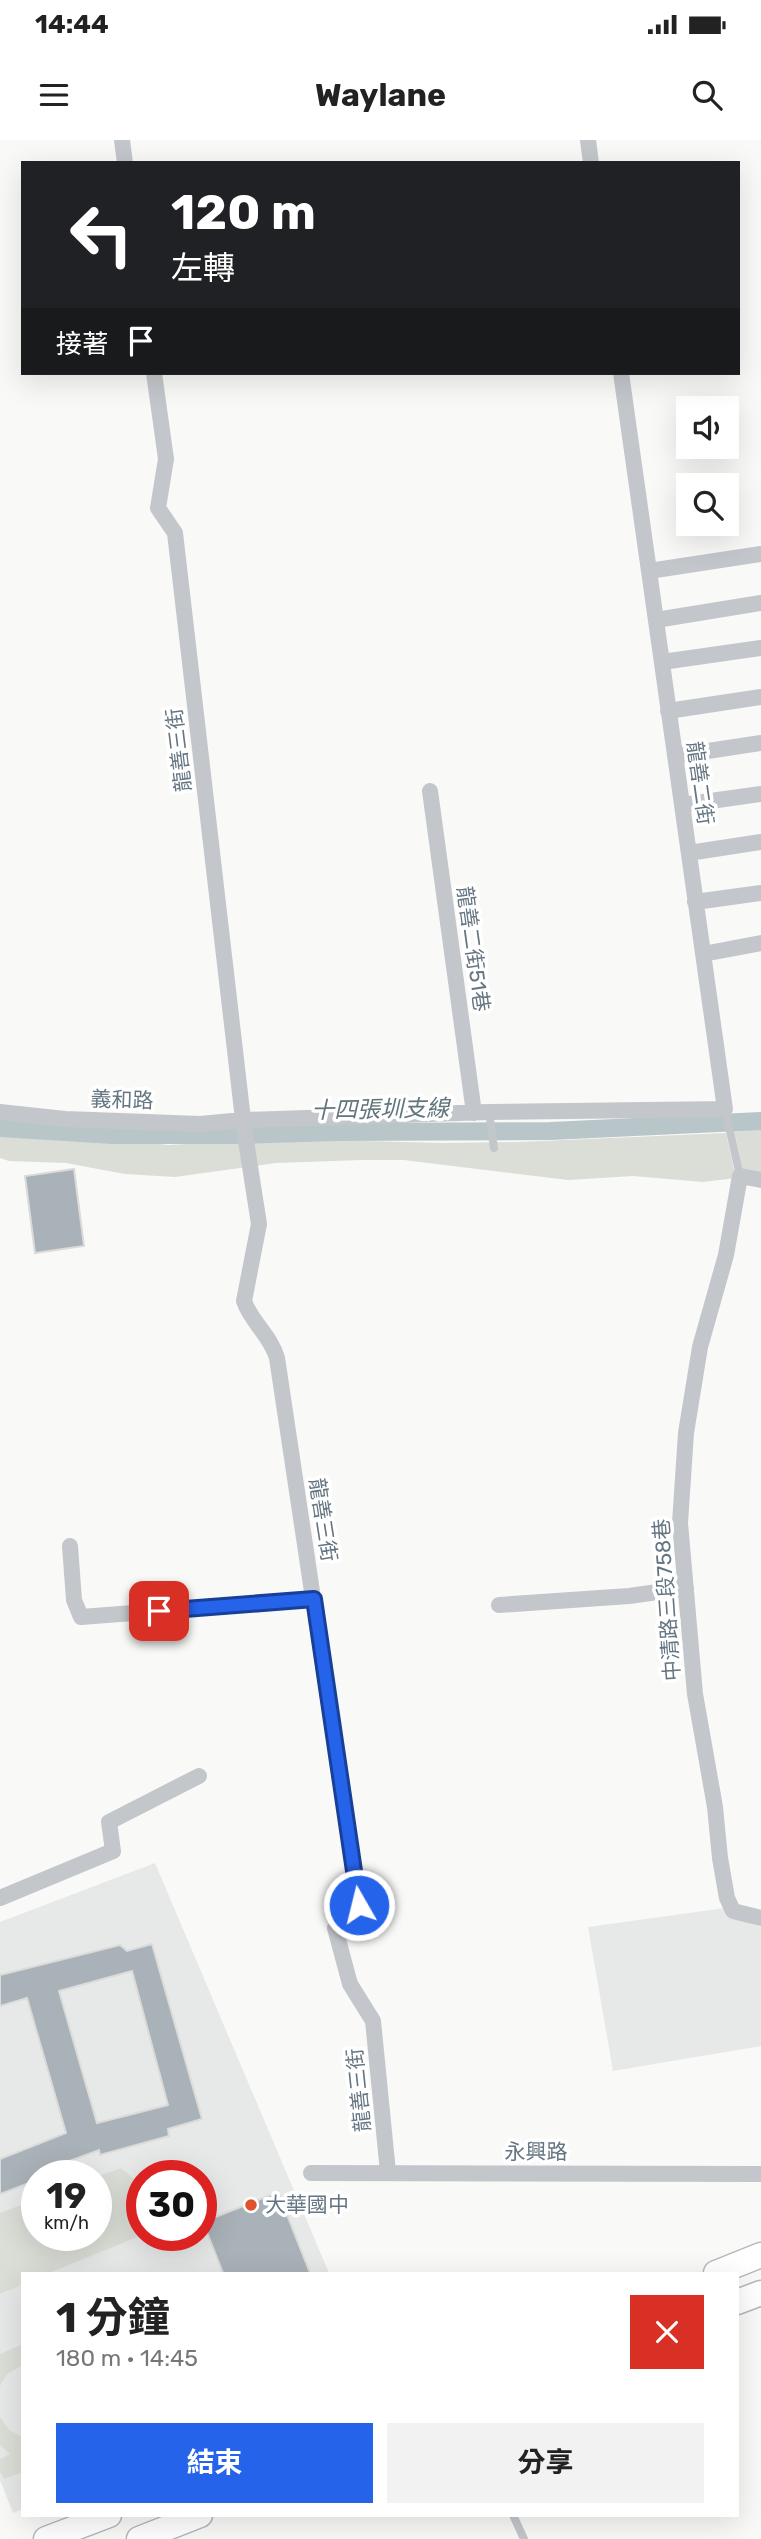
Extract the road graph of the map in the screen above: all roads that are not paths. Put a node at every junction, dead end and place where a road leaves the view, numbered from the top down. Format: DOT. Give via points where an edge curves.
graph roads {
  1 [pos="122,140"];
  2 [pos="588,140"];
  3 [pos="125,161"];
  4 [pos="591,161"];
  5 [pos="154,375"];
  6 [pos="621,375"];
  7 [pos="761,554"];
  8 [pos="649,571"];
  9 [pos="761,603"];
  10 [pos="656,620"];
  11 [pos="761,648"];
  12 [pos="662,662"];
  13 [pos="761,697"];
  14 [pos="668,711"];
  15 [pos="761,743"];
  16 [pos="675,756"];
  17 [pos="430,791"];
  18 [pos="761,794"];
  19 [pos="682,805"];
  20 [pos="761,842"];
  21 [pos="689,853"];
  22 [pos="761,893"];
  23 [pos="695,902"];
  24 [pos="761,943"];
  25 [pos="703,954"];
  26 [pos="725,1109"];
  27 [pos="0,1112"];
  28 [pos="482,1112"];
  29 [pos="243,1124"];
  30 [pos="494,1148"];
  31 [pos="740,1176"];
  32 [pos="761,1180"];
  33 [pos="70,1546"];
  34 [pos="686,1588"];
  35 [pos="314,1599"];
  36 [pos="499,1605"];
  37 [pos="199,1776"];
  38 [pos="0,1898"];
  39 [pos="761,1918"];
  40 [pos="388,2172"];
  41 [pos="311,2173"];
  42 [pos="761,2174"];
  43 [pos="761,2255"];
  44 [pos="718,2272"];
  45 [pos="761,2293"];
  46 [pos="739,2301"];
  47 [pos="104,2517"];
  48 [pos="195,2517"];
  49 [pos="514,2517"];
  50 [pos="46,2539"];
  51 [pos="139,2539"];
  52 [pos="524,2539"];
  1 -- 3 [label="street"];
  2 -- 4 [label="street"];
  5 -- 29 [label="street, 龍善三街" via="166,459 158,508 175,533"];
  6 -- 8 [label="street, 龍善二街"];
  7 -- 8 [label="street"];
  8 -- 10 [label="street, 龍善二街"];
  9 -- 10 [label="street"];
  10 -- 12 [label="street, 龍善二街"];
  11 -- 12 [label="street"];
  12 -- 14 [label="street, 龍善二街"];
  13 -- 14 [label="street"];
  14 -- 16 [label="street, 龍善二街"];
  15 -- 16 [label="street"];
  16 -- 19 [label="street, 龍善二街"];
  17 -- 28 [label="street, 龍善二街51巷"];
  18 -- 19 [label="street"];
  19 -- 21 [label="street, 龍善二街"];
  20 -- 21 [label="street"];
  21 -- 23 [label="street, 龍善二街"];
  22 -- 23 [label="street"];
  23 -- 25 [label="street, 龍善二街"];
  24 -- 25 [label="street"];
  25 -- 26 [label="street, 龍善二街"];
  26 -- 28 [label="street"];
  26 -- 31 [label="lane, 龍善二街"];
  27 -- 29 [label="street, 義和路" via="65,1119"];
  28 -- 29 [label="street"];
  28 -- 30 [label="lane"];
  29 -- 35 [label="street, 龍善三街" via="259,1223 244,1301 278,1358"];
  31 -- 32 [label="street"];
  31 -- 34 [label="street, 中清路三段758巷" via="726,1255 700,1347 686,1433 680,1523"];
  33 -- 35 [label="street" via="74,1600 81,1617"];
  34 -- 36 [label="street"];
  34 -- 39 [label="street, 中清路三段758巷" via="695,1693 727,1898 733,1911"];
  35 -- 40 [label="street, 龍善三街" via="359,1905 335,1928 350,1984 373,2021"];
  37 -- 38 [label="street" via="109,1822 113,1851"];
  40 -- 41 [label="street, 永興路"];
  40 -- 42 [label="street, 永興路"];
  43 -- 44 [label="main road"];
  45 -- 46 [label="main road"];
  47 -- 50 [label="main road"];
  48 -- 51 [label="main road"];
  49 -- 52 [label="lane"];
}
